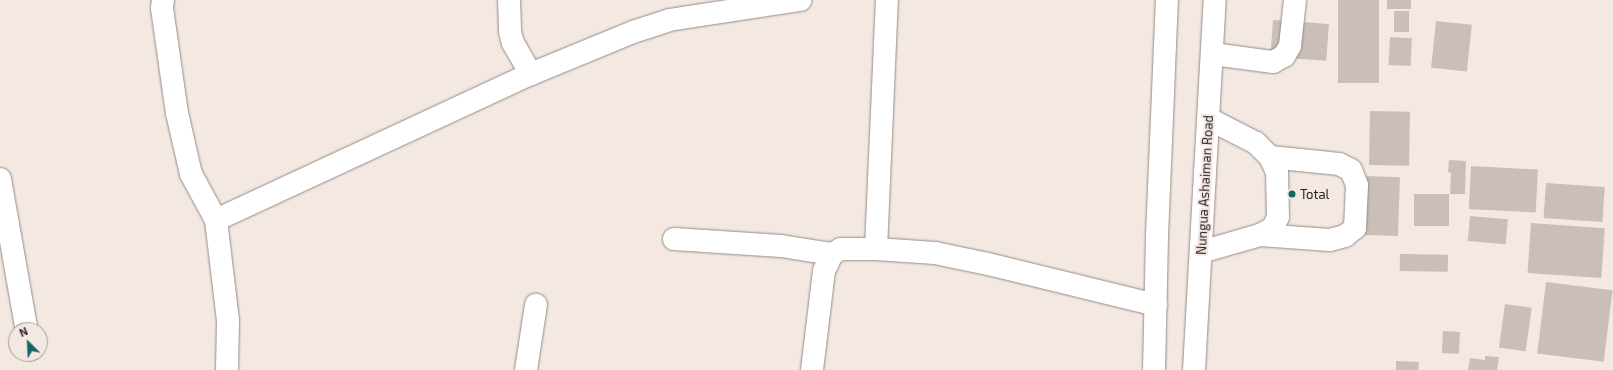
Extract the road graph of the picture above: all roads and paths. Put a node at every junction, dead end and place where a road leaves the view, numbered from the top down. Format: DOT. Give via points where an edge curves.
graph roads {
  1 [pos="163,0"];
  2 [pos="509,0"];
  3 [pos="800,0"];
  4 [pos="887,0"];
  5 [pos="1167,0"];
  6 [pos="1215,0"];
  7 [pos="1295,0"];
  8 [pos="1213,54"];
  9 [pos="531,74"];
  10 [pos="1209,119"];
  11 [pos="1270,156"];
  12 [pos="0,179"];
  13 [pos="216,220"];
  14 [pos="1260,235"];
  15 [pos="674,239"];
  16 [pos="876,249"];
  17 [pos="1201,252"];
  18 [pos="832,254"];
  19 [pos="536,305"];
  20 [pos="1156,305"];
  21 [pos="25,322"];
  22 [pos="227,370"];
  23 [pos="526,370"];
  24 [pos="812,370"];
  25 [pos="1154,370"];
  26 [pos="1194,370"];
  1 -- 13 [label="street" via="177,113 191,174"];
  2 -- 9 [label="street" via="510,32"];
  3 -- 9 [label="street" via="669,20"];
  4 -- 16 [label="street"];
  5 -- 20 [label="street"];
  6 -- 8 [label="street, Nungua Ashaiman Road"];
  7 -- 8 [label="street" via="1290,46 1284,56 1273,62"];
  8 -- 10 [label="street, Nungua Ashaiman Road"];
  9 -- 13 [label="street"];
  10 -- 11 [label="street" via="1256,143"];
  10 -- 17 [label="street, Nungua Ashaiman Road"];
  11 -- 14 [label="street" via="1277,172 1278,217 1273,228"];
  11 -- 14 [label="street" via="1339,164 1351,170 1357,185 1355,228 1345,236 1330,240"];
  12 -- 21 [label="street"];
  13 -- 22 [label="street" via="228,321"];
  14 -- 17 [label="street"];
  15 -- 18 [label="street" via="781,246"];
  16 -- 18 [label="street" via="841,249"];
  16 -- 20 [label="street" via="935,253"];
  17 -- 26 [label="street, Nungua Ashaiman Road"];
  18 -- 24 [label="street" via="824,271"];
  19 -- 23 [label="street"];
  20 -- 25 [label="street"];
}
